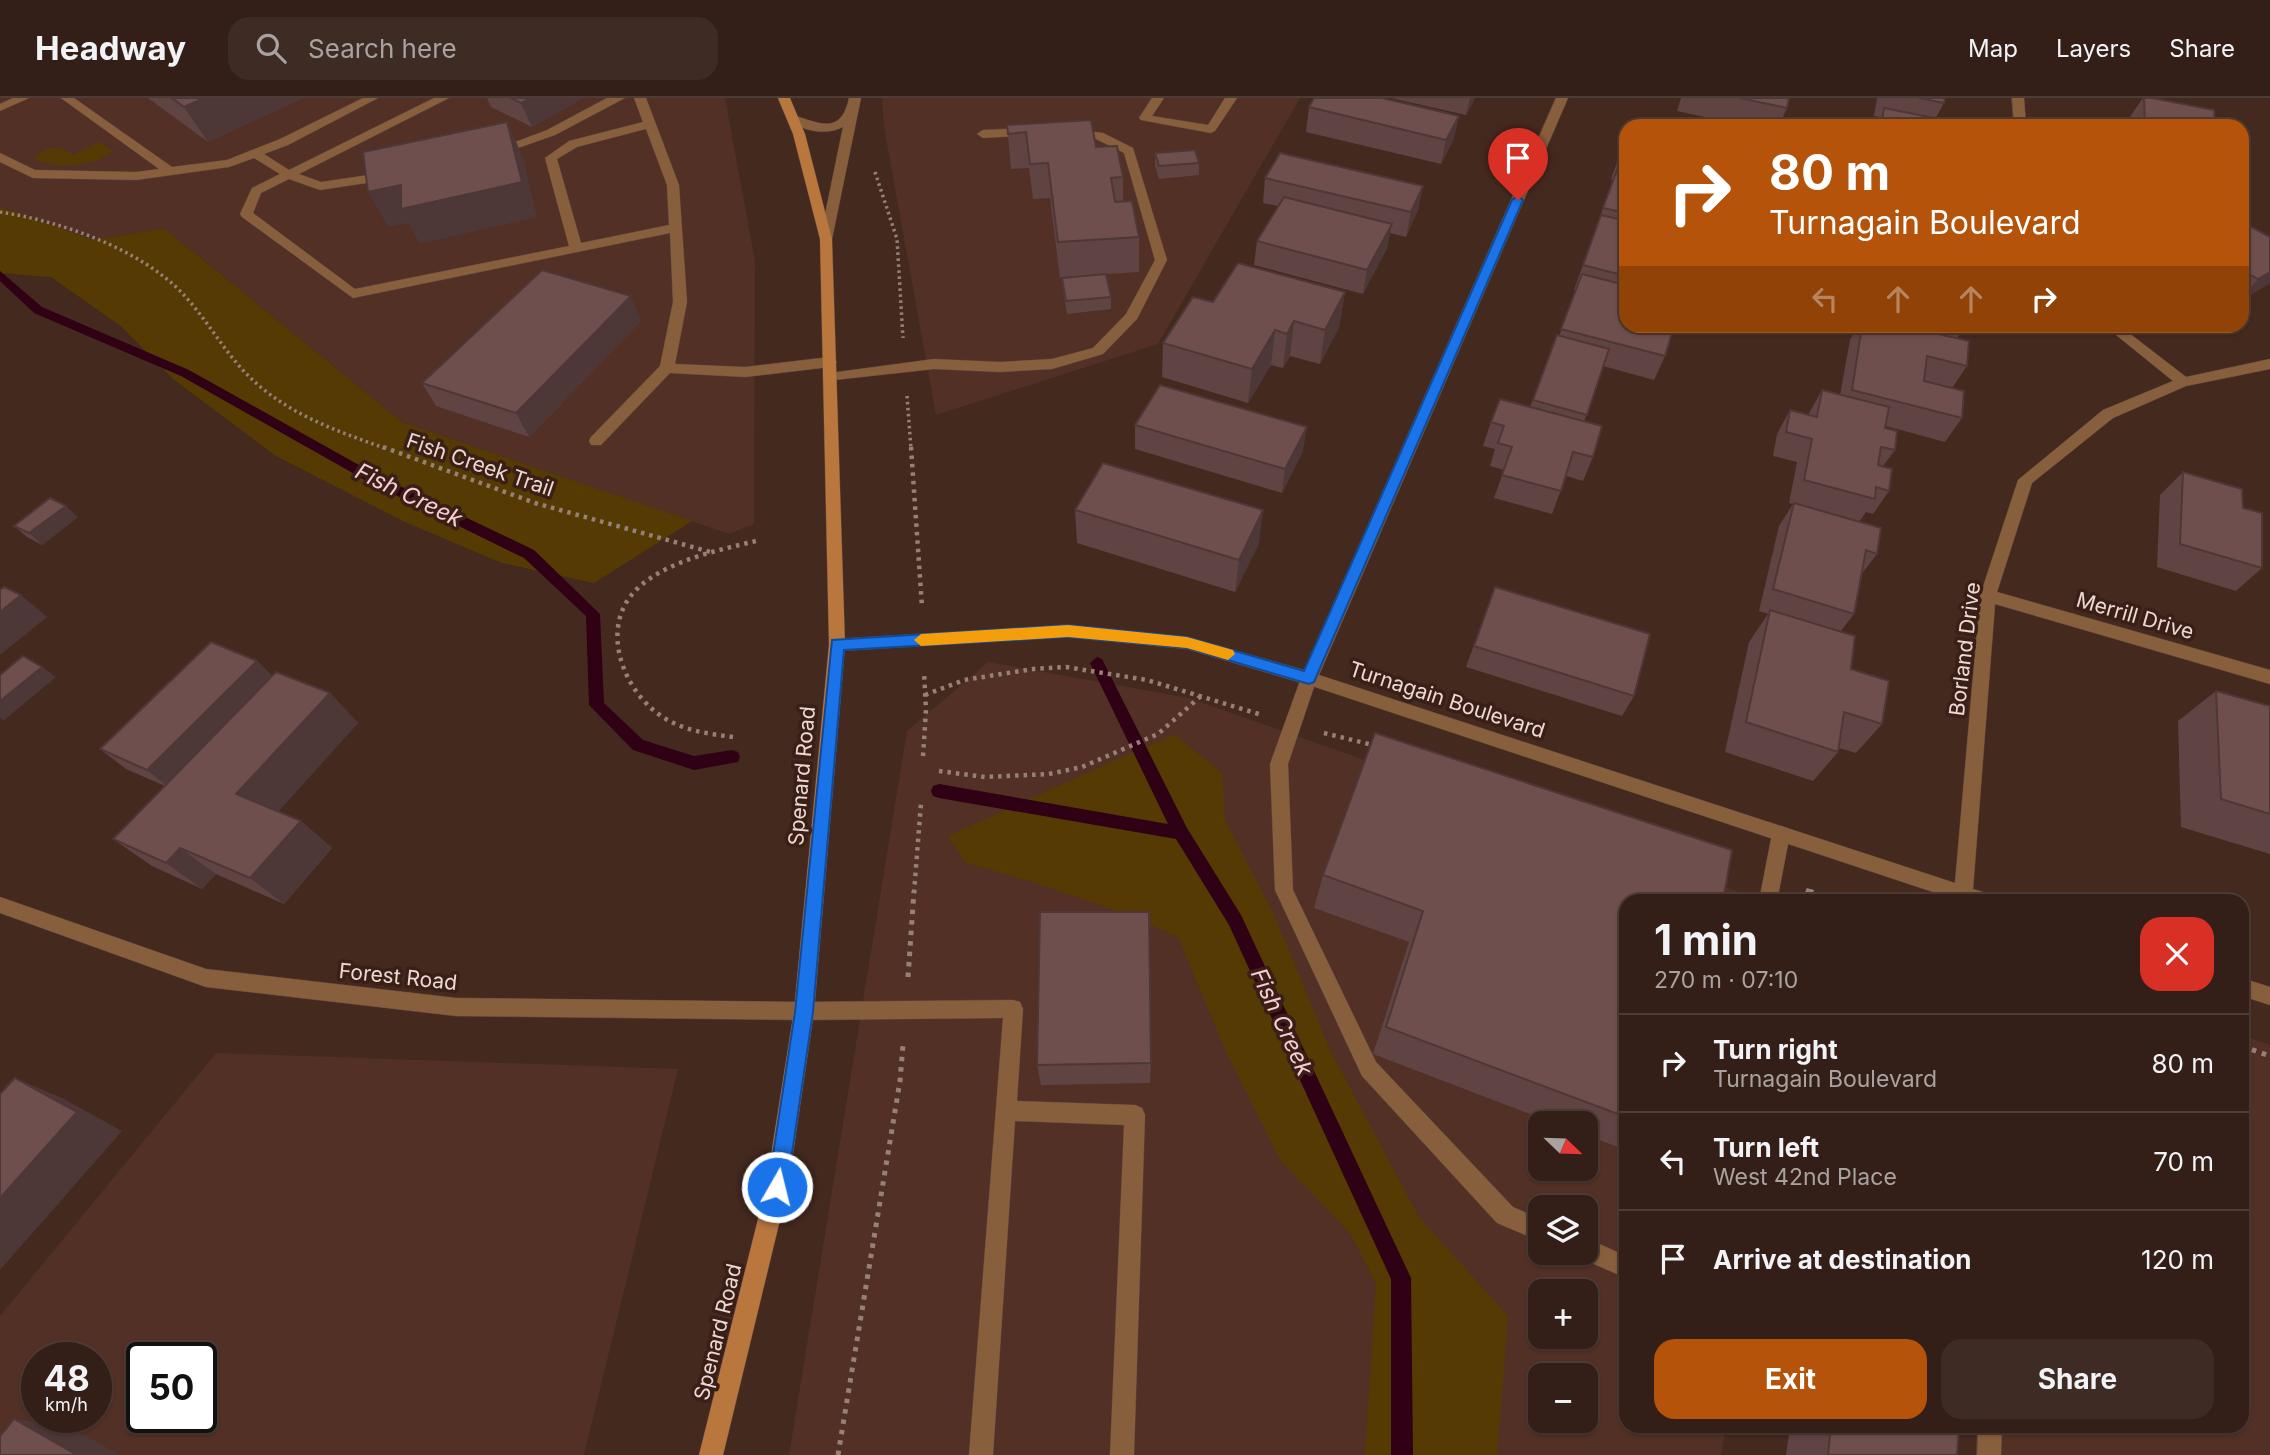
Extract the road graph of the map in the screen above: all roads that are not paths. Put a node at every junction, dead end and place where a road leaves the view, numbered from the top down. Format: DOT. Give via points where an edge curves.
graph roads {
  1 [pos="23,98"];
  2 [pos="67,98"];
  3 [pos="372,98"];
  4 [pos="443,98"];
  5 [pos="619,98"];
  6 [pos="640,98"];
  7 [pos="783,98"];
  8 [pos="1158,98"];
  9 [pos="1231,98"];
  10 [pos="1562,98"];
  11 [pos="2018,98"];
  12 [pos="854,102"];
  13 [pos="0,108"];
  14 [pos="793,119"];
  15 [pos="2020,119"];
  16 [pos="650,124"];
  17 [pos="983,134"];
  18 [pos="256,153"];
  19 [pos="477,156"];
  20 [pos="0,157"];
  21 [pos="169,171"];
  22 [pos="398,174"];
  23 [pos="289,175"];
  24 [pos="675,228"];
  25 [pos="826,239"];
  26 [pos="576,248"];
  27 [pos="2121,333"];
  28 [pos="2270,364"];
  29 [pos="667,368"];
  30 [pos="830,370"];
  31 [pos="2183,382"];
  32 [pos="596,441"];
  33 [pos="1988,596"];
  34 [pos="837,645"];
  35 [pos="2270,677"];
  36 [pos="1309,678"];
  37 [pos="1780,834"];
  38 [pos="1769,894"];
  39 [pos="1963,894"];
  40 [pos="0,905"];
  41 [pos="2249,989"];
  42 [pos="2270,996"];
  43 [pos="804,1012"];
  44 [pos="1007,1111"];
  45 [pos="1528,1225"];
  46 [pos="1598,1254"];
  47 [pos="1619,1263"];
  48 [pos="1990,1433"];
  49 [pos="711,1455"];
  50 [pos="981,1455"];
  51 [pos="1122,1455"];
  52 [pos="1989,1455"];
  1 -- 13 [label="street"];
  2 -- 21 [label="street"];
  3 -- 18 [label="street"];
  4 -- 23 [label="street"];
  5 -- 19 [label="street" via="516,147"];
  6 -- 16 [label="street"];
  7 -- 14 [label="main road, Spenard Road"];
  8 -- 9 [label="street" via="1145,118 1211,129"];
  10 -- 36 [label="street"];
  11 -- 15 [label="street"];
  12 -- 14 [label="street" via="844,123 834,128 818,129"];
  12 -- 25 [label="street"];
  14 -- 25 [label="main road, Spenard Road"];
  16 -- 24 [label="street" via="673,185"];
  16 -- 26 [label="street" via="573,144 551,159"];
  17 -- 30 [label="street" via="1099,136 1129,151 1161,260 1132,316 1098,351 1052,365"];
  18 -- 21 [label="street" via="229,163"];
  18 -- 23 [label="street"];
  20 -- 21 [label="street" via="33,174 136,176"];
  22 -- 23 [label="street" via="320,186"];
  23 -- 26 [label="street" via="256,191 246,214 353,294"];
  24 -- 26 [label="street"];
  24 -- 29 [label="street" via="680,302"];
  25 -- 30 [label="main road, Spenard Road"];
  27 -- 31 [label="street"];
  28 -- 31 [label="street, Borland Drive"];
  29 -- 30 [label="street"];
  29 -- 32 [label="street"];
  30 -- 34 [label="main road, Spenard Road"];
  31 -- 33 [label="street, Borland Drive" via="2108,414 2025,480"];
  33 -- 35 [label="street, Merrill Drive"];
  33 -- 39 [label="street, Borland Drive"];
  34 -- 36 [label="street, Turnagain Boulevard" via="1068,631 1187,643"];
  34 -- 43 [label="main road, Spenard Road"];
  36 -- 37 [label="street, Turnagain Boulevard"];
  36 -- 45 [label="street" via="1279,764 1284,890 1369,1069 1505,1215"];
  37 -- 38 [label="street"];
  37 -- 39 [label="street, Turnagain Boulevard"];
  40 -- 43 [label="street, Forest Road" via="206,978 456,1007"];
  41 -- 42 [label="street"];
  43 -- 44 [label="street, Forest Road" via="1013,1009"];
  43 -- 49 [label="main road, Spenard Road" via="777,1187"];
  44 -- 50 [label="street"];
  44 -- 51 [label="street" via="1135,1115"];
  46 -- 47 [label="street"];
  48 -- 52 [label="street"];
}
